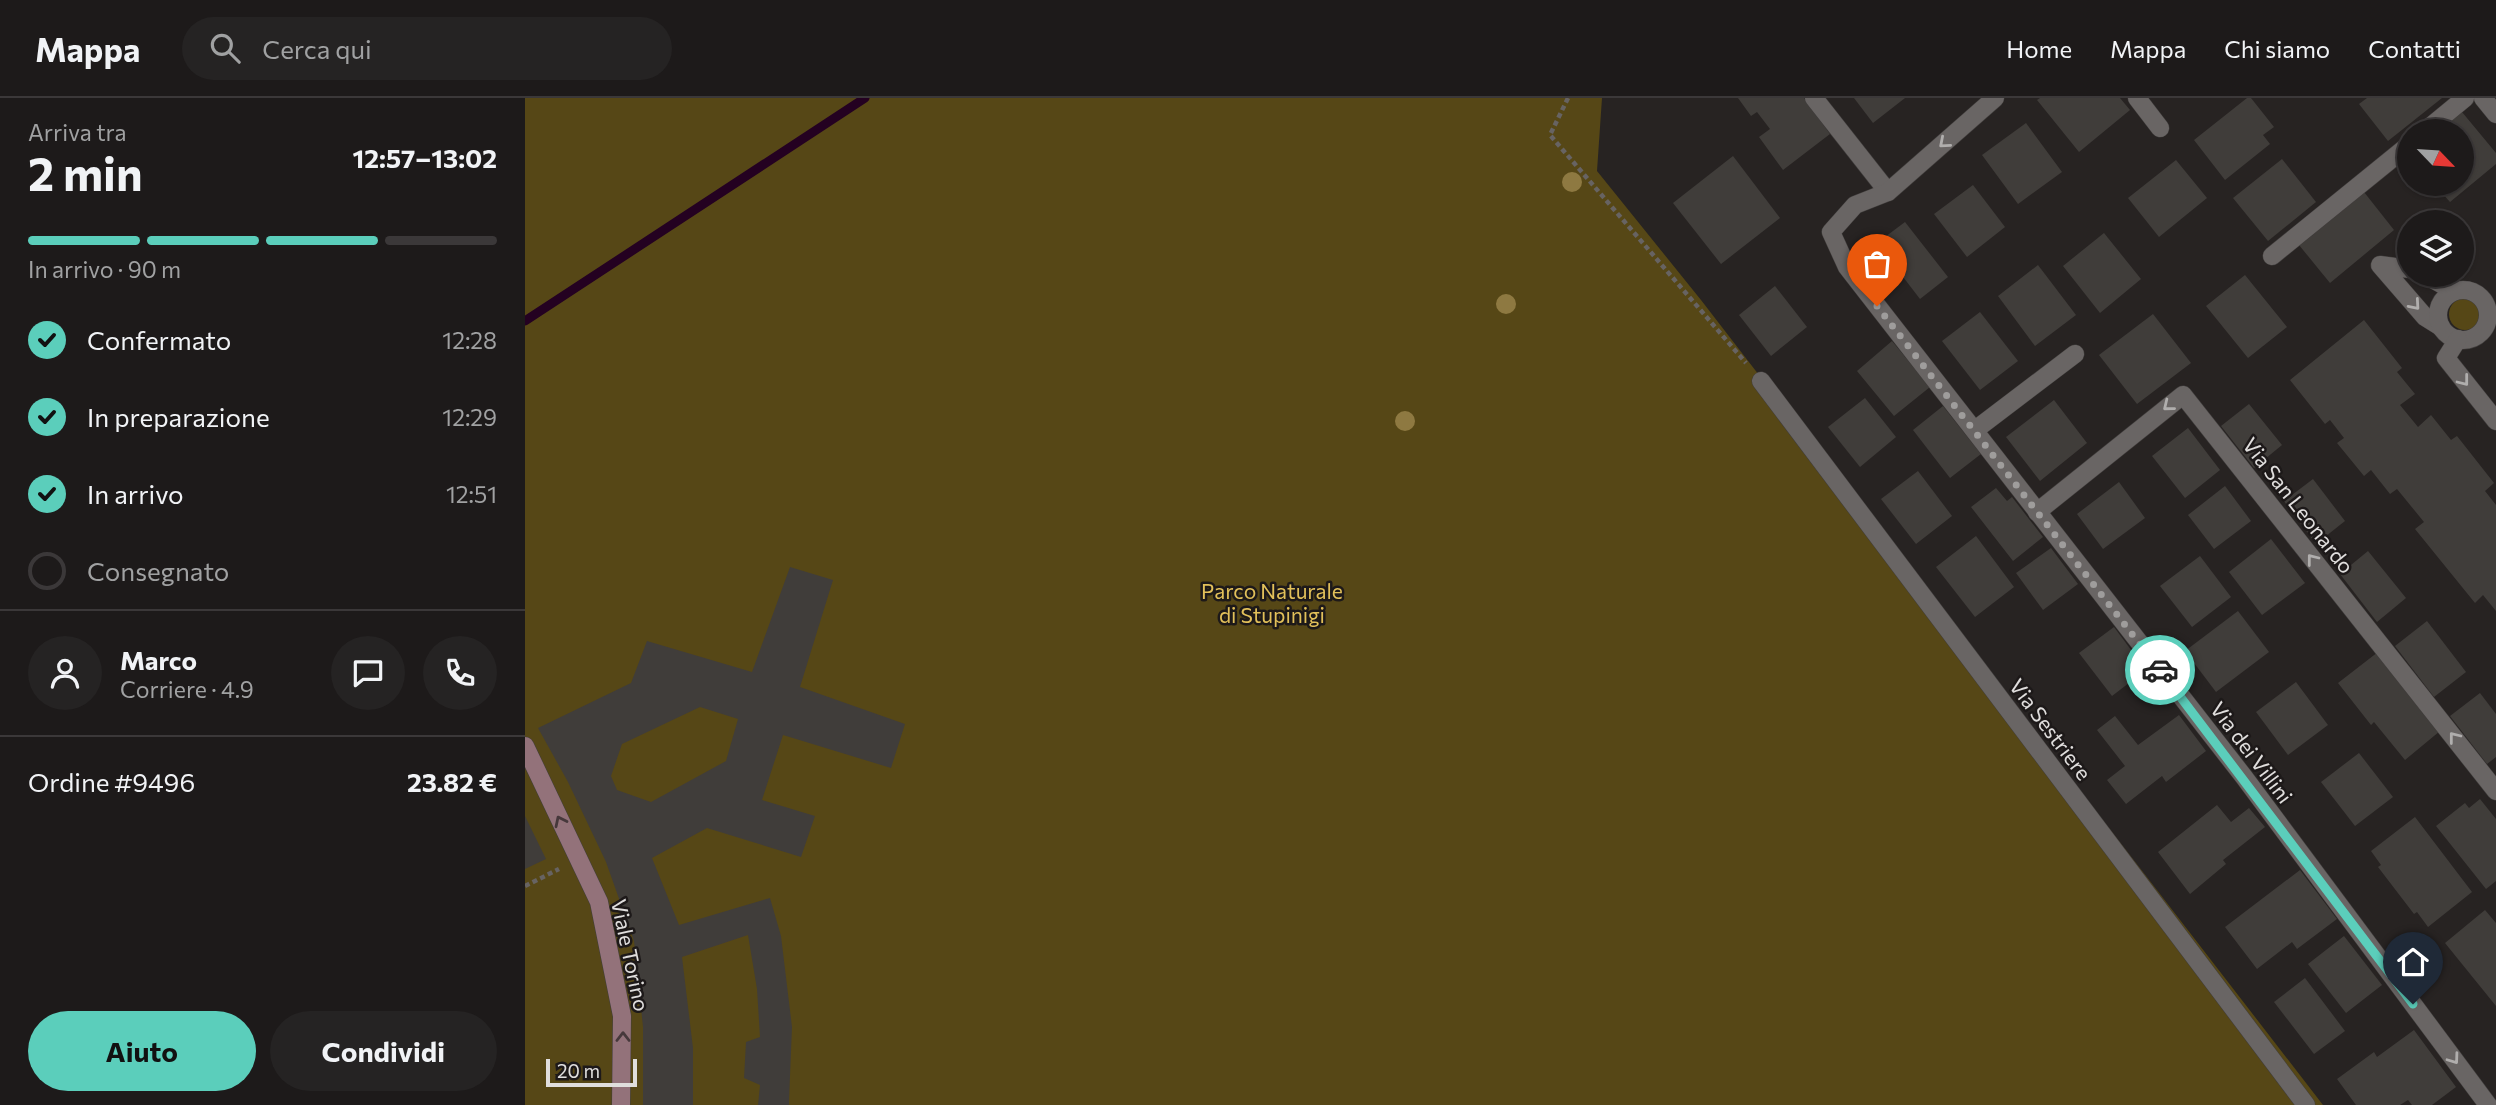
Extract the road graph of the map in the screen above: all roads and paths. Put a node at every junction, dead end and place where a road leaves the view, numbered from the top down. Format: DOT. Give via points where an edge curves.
graph roads {
  1 [pos="1569,98"];
  2 [pos="1814,98"];
  3 [pos="1995,98"];
  4 [pos="2137,98"];
  5 [pos="2466,98"];
  6 [pos="2483,98"];
  7 [pos="2496,114"];
  8 [pos="2440,119"];
  9 [pos="2160,128"];
  10 [pos="2397,155"];
  11 [pos="1888,192"];
  12 [pos="2272,256"];
  13 [pos="2397,267"];
  14 [pos="2397,285"];
  15 [pos="2399,287"];
  16 [pos="2447,287"];
  17 [pos="2454,291"];
  18 [pos="2491,301"];
  19 [pos="2490,326"];
  20 [pos="2441,327"];
  21 [pos="2458,339"];
  22 [pos="2075,354"];
  23 [pos="1761,380"];
  24 [pos="2496,421"];
  25 [pos="1975,430"];
  26 [pos="2037,512"];
  27 [pos="525,746"];
  28 [pos="2496,791"];
  29 [pos="563,866"];
  30 [pos="525,886"];
  31 [pos="621,1105"];
  32 [pos="2306,1105"];
  33 [pos="2488,1105"];
  1 -- 23 [label="path" via="1550,135"];
  2 -- 11 [label="street"];
  3 -- 11 [label="street, one-way"];
  4 -- 9 [label="street"];
  5 -- 8 [label="street"];
  6 -- 7 [label="street"];
  10 -- 12 [label="street"];
  11 -- 25 [label="street, Via dei Villini" via="1855,205 1831,232 1847,267"];
  13 -- 14 [label="street, one-way" via="2380,265"];
  15 -- 20 [label="street, one-way" via="2425,317"];
  16 -- 17 [label="street"];
  17 -- 18 [label="street" via="2469,290"];
  17 -- 20 [label="street" via="2441,303"];
  18 -- 19 [label="street"];
  19 -- 21 [label="street" via="2473,338"];
  20 -- 21 [label="street"];
  21 -- 24 [label="street, one-way" via="2446,358"];
  22 -- 25 [label="street"];
  23 -- 32 [label="street, Via Sestriere"];
  25 -- 26 [label="street, Via dei Villini"];
  28 -- 26 [label="street, Via San Leonardo, one-way" via="2183,395"];
  26 -- 33 [label="street, Via dei Villini, one-way" via="2244,777"];
  31 -- 27 [label="main road, Viale Torino, one-way" via="622,1016 599,902"];
  29 -- 30 [label="path"];
}
